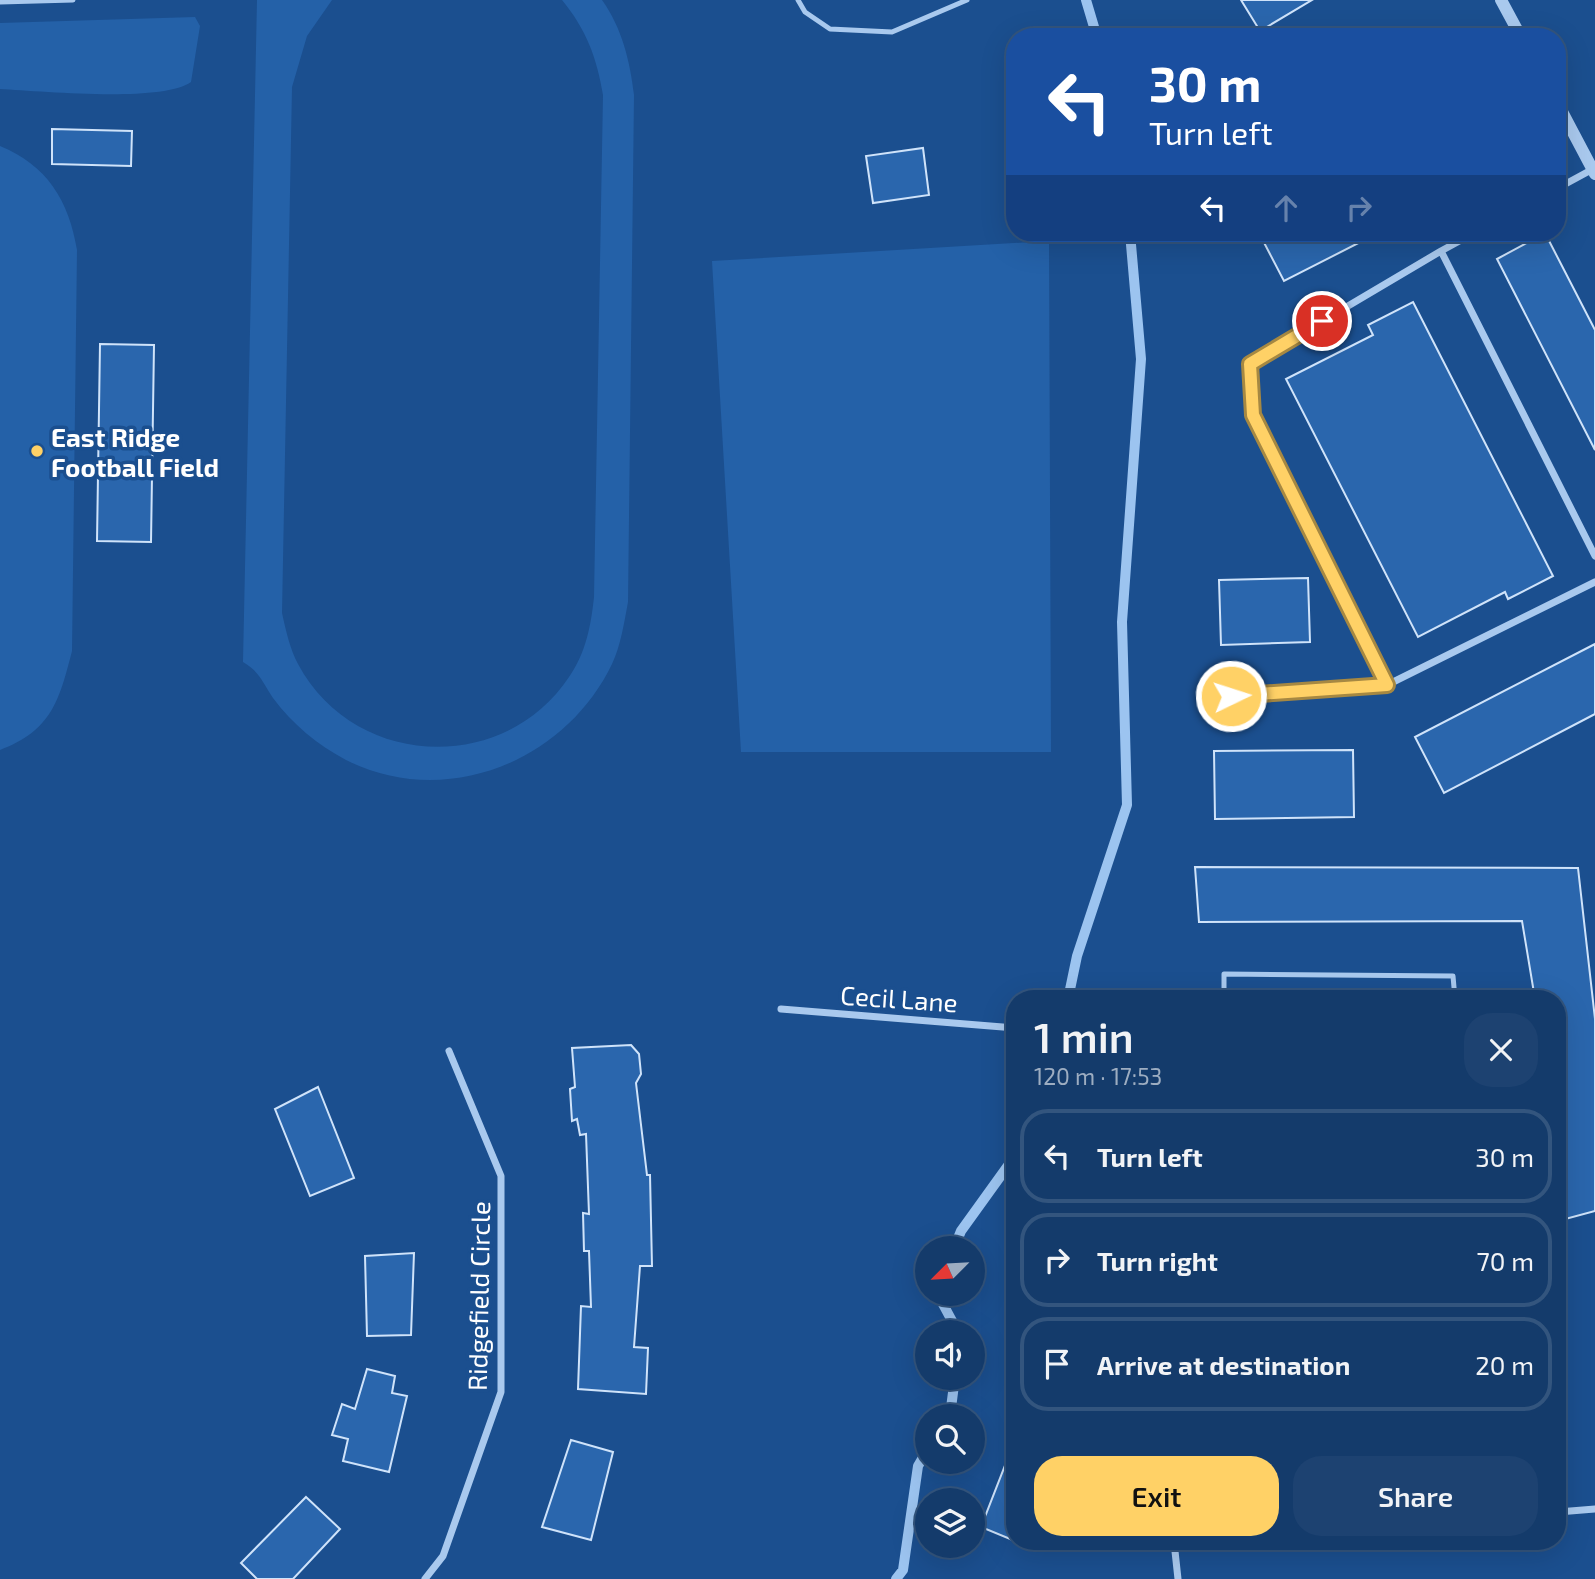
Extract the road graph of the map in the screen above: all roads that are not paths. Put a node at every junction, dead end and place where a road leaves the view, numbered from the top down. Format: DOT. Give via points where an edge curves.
graph roads {
  1 [pos="73,0"];
  2 [pos="798,0"];
  3 [pos="967,0"];
  4 [pos="1501,0"];
  5 [pos="0,2"];
  6 [pos="1516,28"];
  7 [pos="1566,119"];
  8 [pos="1594,171"];
  9 [pos="1566,184"];
  10 [pos="1458,242"];
  11 [pos="1441,251"];
  12 [pos="1595,556"];
  13 [pos="1595,582"];
  14 [pos="1387,685"];
  15 [pos="1231,696"];
  16 [pos="1223,990"];
  17 [pos="1454,990"];
  18 [pos="780,1010"];
  19 [pos="1006,1027"];
  20 [pos="449,1051"];
  21 [pos="1595,1509"];
  22 [pos="1566,1511"];
  23 [pos="1175,1550"];
  24 [pos="425,1579"];
  25 [pos="1178,1579"];
  1 -- 5 [label="lane"];
  2 -- 3 [label="lane" via="805,12 830,29 892,33"];
  4 -- 6 [label="street"];
  7 -- 8 [label="street"];
  8 -- 9 [label="street"];
  10 -- 11 [label="street"];
  11 -- 12 [label="street"];
  11 -- 14 [label="street" via="1250,364 1253,415"];
  13 -- 14 [label="street"];
  14 -- 15 [label="street"];
  16 -- 17 [label="lane" via="1224,974 1453,976"];
  18 -- 19 [label="street, Cecil Lane"];
  20 -- 24 [label="street, Ridgefield Circle" via="501,1176 501,1392 443,1556"];
  21 -- 22 [label="street"];
  23 -- 25 [label="street"];
}
